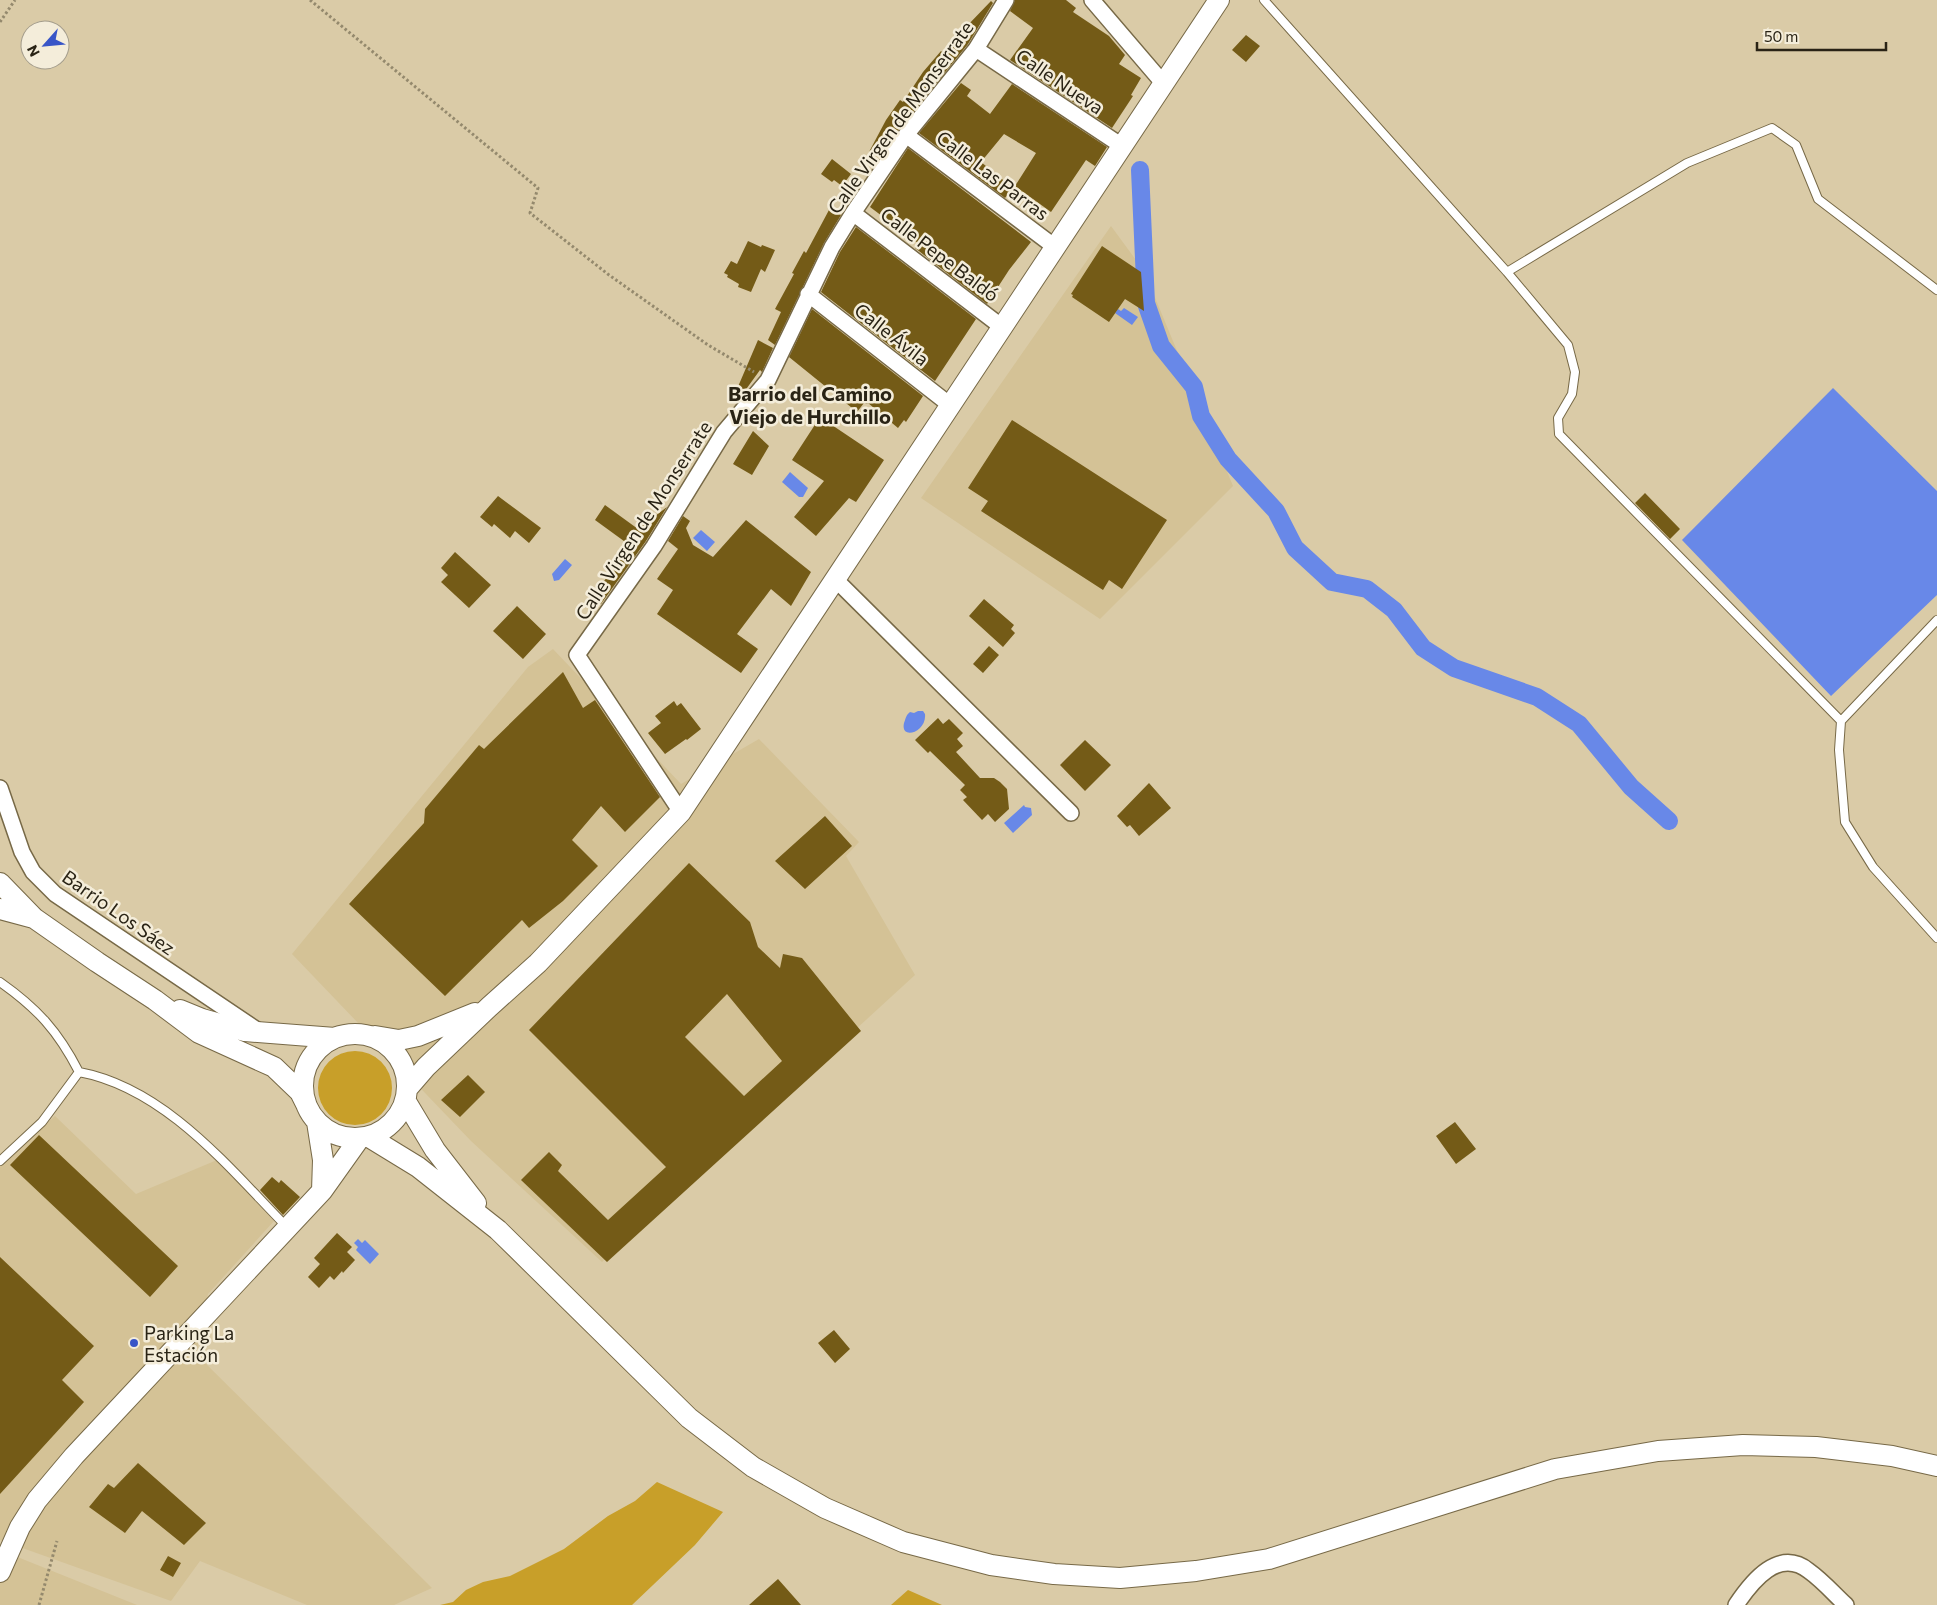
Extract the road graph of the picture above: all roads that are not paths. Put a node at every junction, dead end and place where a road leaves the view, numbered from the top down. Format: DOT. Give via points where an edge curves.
graph roads {
  1 [pos="1006,0"];
  2 [pos="1092,0"];
  3 [pos="1219,0"];
  4 [pos="1264,0"];
  5 [pos="976,49"];
  6 [pos="1163,84"];
  7 [pos="906,135"];
  8 [pos="1122,146"];
  9 [pos="853,213"];
  10 [pos="1055,246"];
  11 [pos="1507,272"];
  12 [pos="1937,290"];
  13 [pos="808,294"];
  14 [pos="1002,327"];
  15 [pos="950,405"];
  16 [pos="835,579"];
  17 [pos="1937,620"];
  18 [pos="1841,721"];
  19 [pos="0,788"];
  20 [pos="681,812"];
  21 [pos="1071,813"];
  22 [pos="0,883"];
  23 [pos="0,910"];
  24 [pos="34,918"];
  25 [pos="1937,938"];
  26 [pos="0,982"];
  27 [pos="155,1000"];
  28 [pos="489,1007"];
  29 [pos="261,1032"];
  30 [pos="364,1035"];
  31 [pos="335,1038"];
  32 [pos="80,1072"];
  33 [pos="406,1095"];
  34 [pos="312,1114"];
  35 [pos="364,1138"];
  36 [pos="0,1161"];
  37 [pos="322,1191"];
  38 [pos="288,1228"];
  39 [pos="498,1230"];
  40 [pos="1937,1466"];
  41 [pos="0,1572"];
  42 [pos="1736,1605"];
  43 [pos="1846,1605"];
  1 -- 5 [label="street, Calle Virgen de Monserrate"];
  2 -- 6 [label="street"];
  3 -- 6 [label="main road"];
  4 -- 11 [label="lane"];
  5 -- 7 [label="street, Calle Virgen de Monserrate"];
  5 -- 8 [label="street, Calle Nueva"];
  6 -- 8 [label="main road"];
  7 -- 9 [label="street, Calle Virgen de Monserrate"];
  7 -- 10 [label="street, Calle Las Parras"];
  8 -- 10 [label="main road"];
  9 -- 13 [label="street, Calle Virgen de Monserrate"];
  9 -- 14 [label="street, Calle Pepe Baldó"];
  10 -- 14 [label="main road"];
  11 -- 12 [label="lane" via="1687,163 1772,128 1796,145 1818,199"];
  11 -- 18 [label="lane" via="1568,345 1575,372 1572,394 1558,418 1559,434"];
  13 -- 15 [label="street, Calle Ávila"];
  13 -- 20 [label="street, Calle Virgen de Monserrate" via="768,380 724,432 654,546 577,655"];
  14 -- 15 [label="main road"];
  15 -- 16 [label="main road"];
  16 -- 20 [label="main road"];
  16 -- 21 [label="street"];
  17 -- 18 [label="lane"];
  18 -- 25 [label="lane" via="1839,750 1845,822 1873,867"];
  19 -- 29 [label="street, Barrio Los Sáez" via="22,852 33,872 55,894"];
  20 -- 28 [label="main road" via="538,963"];
  22 -- 24 [label="main road"];
  23 -- 24 [label="main road"];
  24 -- 27 [label="main road"];
  26 -- 32 [label="lane" via="25,1000 48,1023"];
  27 -- 29 [label="main road" via="202,1019"];
  27 -- 34 [label="main road" via="199,1033 274,1067 300,1092"];
  28 -- 30 [label="main road" via="418,1036 399,1040"];
  28 -- 33 [label="main road" via="426,1067"];
  29 -- 31 [label="main road"];
  30 -- 31 [label="main road" via="349,1034"];
  30 -- 33 [label="main road" via="391,1048 400,1060 406,1074"];
  31 -- 34 [label="main road" via="310,1059 304,1074 303,1090"];
  32 -- 36 [label="lane" via="42,1122"];
  32 -- 38 [label="lane" via="101,1076 167,1110 197,1135"];
  33 -- 35 [label="main road" via="398,1117 385,1129"];
  33 -- 39 [label="main road" via="435,1150"];
  34 -- 35 [label="main road" via="329,1131 343,1137"];
  34 -- 37 [label="main road" via="323,1160"];
  35 -- 37 [label="main road"];
  35 -- 39 [label="main road" via="418,1166"];
  37 -- 38 [label="main road"];
  38 -- 41 [label="main road" via="37,1500 20,1527"];
  39 -- 40 [label="main road" via="689,1418 753,1467 825,1508 903,1542 991,1565 1054,1574 1120,1578 1196,1571 1260,1560 1555,1470 1658,1451 1743,1445 1816,1447 1892,1456"];
  42 -- 43 [label="street" via="1759,1576 1780,1564 1794,1564 1808,1570"];
}
